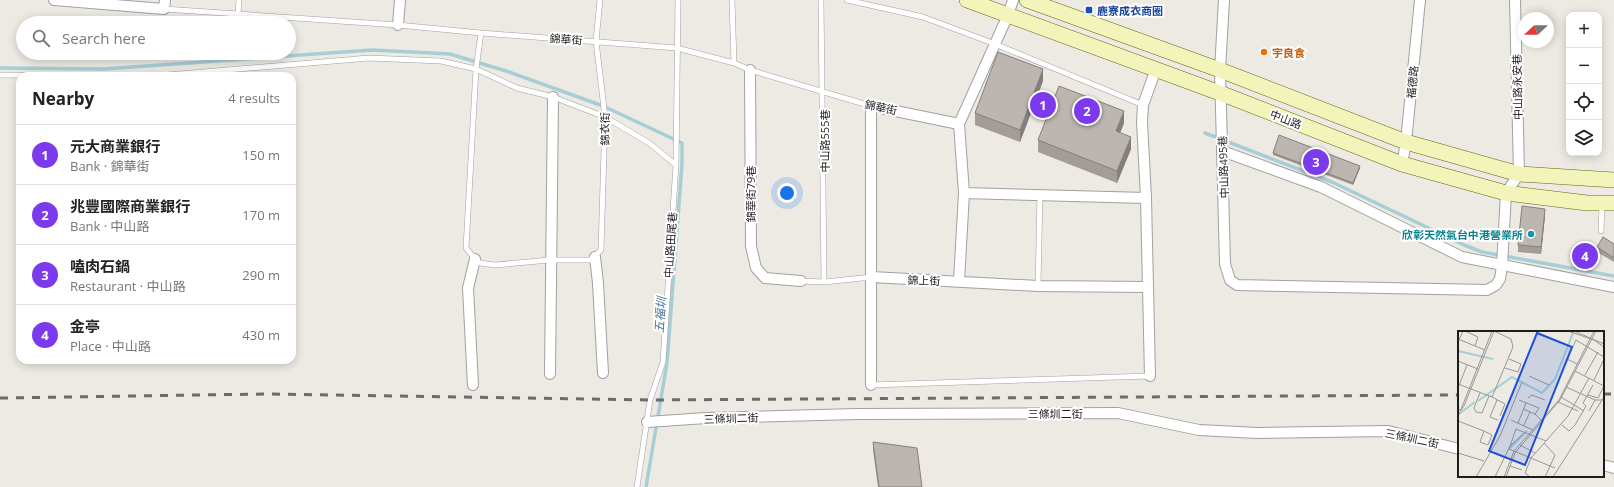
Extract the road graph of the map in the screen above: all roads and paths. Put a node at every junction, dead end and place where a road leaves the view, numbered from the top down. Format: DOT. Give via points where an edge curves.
graph roads {
  1 [pos="54,0"];
  2 [pos="239,0"];
  3 [pos="400,0"];
  4 [pos="600,0"];
  5 [pos="678,0"];
  6 [pos="732,0"];
  7 [pos="822,0"];
  8 [pos="847,0"];
  9 [pos="967,0"];
  10 [pos="1013,0"];
  11 [pos="1027,0"];
  12 [pos="1224,0"];
  13 [pos="1420,0"];
  14 [pos="1515,0"];
  15 [pos="165,4"];
  16 [pos="238,14"];
  17 [pos="1008,15"];
  18 [pos="267,16"];
  19 [pos="296,18"];
  20 [pos="398,25"];
  21 [pos="481,33"];
  22 [pos="596,41"];
  23 [pos="995,44"];
  24 [pos="678,48"];
  25 [pos="734,63"];
  26 [pos="476,69"];
  27 [pos="750,70"];
  28 [pos="1156,70"];
  29 [pos="1220,70"];
  30 [pos="203,72"];
  31 [pos="0,75"];
  32 [pos="16,75"];
  33 [pos="823,91"];
  34 [pos="1220,93"];
  35 [pos="553,97"];
  36 [pos="1143,105"];
  37 [pos="871,106"];
  38 [pos="605,117"];
  39 [pos="958,124"];
  40 [pos="1406,142"];
  41 [pos="1222,151"];
  42 [pos="676,164"];
  43 [pos="1402,164"];
  44 [pos="1519,174"];
  45 [pos="1614,180"];
  46 [pos="964,193"];
  47 [pos="1506,193"];
  48 [pos="1040,195"];
  49 [pos="1146,198"];
  50 [pos="1608,203"];
  51 [pos="1601,231"];
  52 [pos="595,256"];
  53 [pos="474,259"];
  54 [pos="550,260"];
  55 [pos="1502,266"];
  56 [pos="872,277"];
  57 [pos="801,281"];
  58 [pos="959,281"];
  59 [pos="824,282"];
  60 [pos="1038,286"];
  61 [pos="1147,286"];
  62 [pos="1614,287"];
  63 [pos="603,373"];
  64 [pos="550,374"];
  65 [pos="1150,376"];
  66 [pos="472,385"];
  67 [pos="870,385"];
  68 [pos="649,422"];
  69 [pos="1458,449"];
  70 [pos="1604,465"];
  71 [pos="1614,468"];
  72 [pos="637,487"];
  1 -- 15 [label="street"];
  2 -- 16 [label="lane"];
  3 -- 20 [label="street"];
  4 -- 22 [label="lane, 錦衣街"];
  5 -- 24 [label="lane, 中山路田尾巷"];
  6 -- 25 [label="lane"];
  7 -- 33 [label="lane, 中山路555巷"];
  8 -- 23 [label="lane" via="923,17"];
  9 -- 17 [label="street, 中山路"];
  10 -- 17 [label="street"];
  11 -- 29 [label="street, 中山路"];
  12 -- 29 [label="street, 中山路495巷"];
  13 -- 40 [label="street, 福德路"];
  14 -- 44 [label="street, 中山路永安巷"];
  15 -- 16 [label="lane, 錦華街"];
  16 -- 18 [label="lane, 錦華街"];
  17 -- 23 [label="street"];
  17 -- 28 [label="street, 中山路"];
  19 -- 20 [label="lane, 錦華街"];
  20 -- 21 [label="lane, 錦華街"];
  21 -- 22 [label="lane, 錦華街"];
  21 -- 26 [label="lane"];
  22 -- 24 [label="lane, 錦華街"];
  22 -- 38 [label="lane, 錦衣街"];
  23 -- 36 [label="lane"];
  23 -- 39 [label="street"];
  24 -- 25 [label="lane, 錦華街"];
  24 -- 42 [label="lane, 中山路田尾巷"];
  25 -- 27 [label="lane, 錦華街"];
  26 -- 30 [label="lane" via="441,61 369,58"];
  26 -- 35 [label="lane" via="517,88"];
  26 -- 53 [label="lane" via="466,248"];
  27 -- 33 [label="lane, 錦華街"];
  27 -- 57 [label="street, 錦華街79巷" via="751,246 756,268 766,278"];
  28 -- 34 [label="street, 中山路"];
  28 -- 36 [label="street"];
  29 -- 34 [label="street, 中山路495巷"];
  29 -- 40 [label="street, 中山路"];
  31 -- 32 [label="lane"];
  33 -- 37 [label="lane, 錦華街"];
  33 -- 59 [label="lane, 中山路555巷"];
  34 -- 41 [label="street, 中山路495巷"];
  34 -- 43 [label="street, 中山路"];
  35 -- 38 [label="lane"];
  35 -- 54 [label="street"];
  36 -- 49 [label="street"];
  37 -- 39 [label="street, 錦華街"];
  37 -- 56 [label="street"];
  38 -- 42 [label="lane" via="649,143"];
  38 -- 52 [label="lane, 錦衣街" via="601,250"];
  39 -- 46 [label="street"];
  40 -- 43 [label="street, 福德路"];
  40 -- 44 [label="street, 中山路"];
  41 -- 55 [label="street" via="1322,187 1462,257"];
  41 -- 55 [label="street, 中山路495巷" via="1225,264 1230,280 1237,285 1487,290 1500,279"];
  42 -- 68 [label="lane, 中山路田尾巷" via="662,362 650,400"];
  43 -- 47 [label="street, 中山路"];
  44 -- 45 [label="street, 中山路"];
  44 -- 47 [label="street"];
  46 -- 48 [label="street"];
  46 -- 58 [label="street"];
  47 -- 50 [label="street, 中山路"];
  47 -- 55 [label="street"];
  48 -- 49 [label="street"];
  48 -- 60 [label="lane"];
  49 -- 61 [label="street"];
  50 -- 51 [label="lane"];
  52 -- 54 [label="lane" via="590,260"];
  52 -- 63 [label="street, 錦衣街"];
  53 -- 54 [label="lane" via="480,263 495,265"];
  53 -- 66 [label="street" via="468,288"];
  54 -- 64 [label="street"];
  55 -- 62 [label="street"];
  56 -- 58 [label="street, 錦上街"];
  56 -- 59 [label="lane"];
  56 -- 67 [label="street"];
  57 -- 59 [label="lane"];
  58 -- 60 [label="street, 錦上街"];
  60 -- 61 [label="street, 錦上街"];
  61 -- 65 [label="street"];
  65 -- 67 [label="lane"];
  68 -- 69 [label="street, 三條圳二街" via="857,414 1118,413 1199,430 1257,433 1388,431"];
  68 -- 72 [label="lane, 中山路田尾巷"];
  70 -- 71 [label="street"];
}
